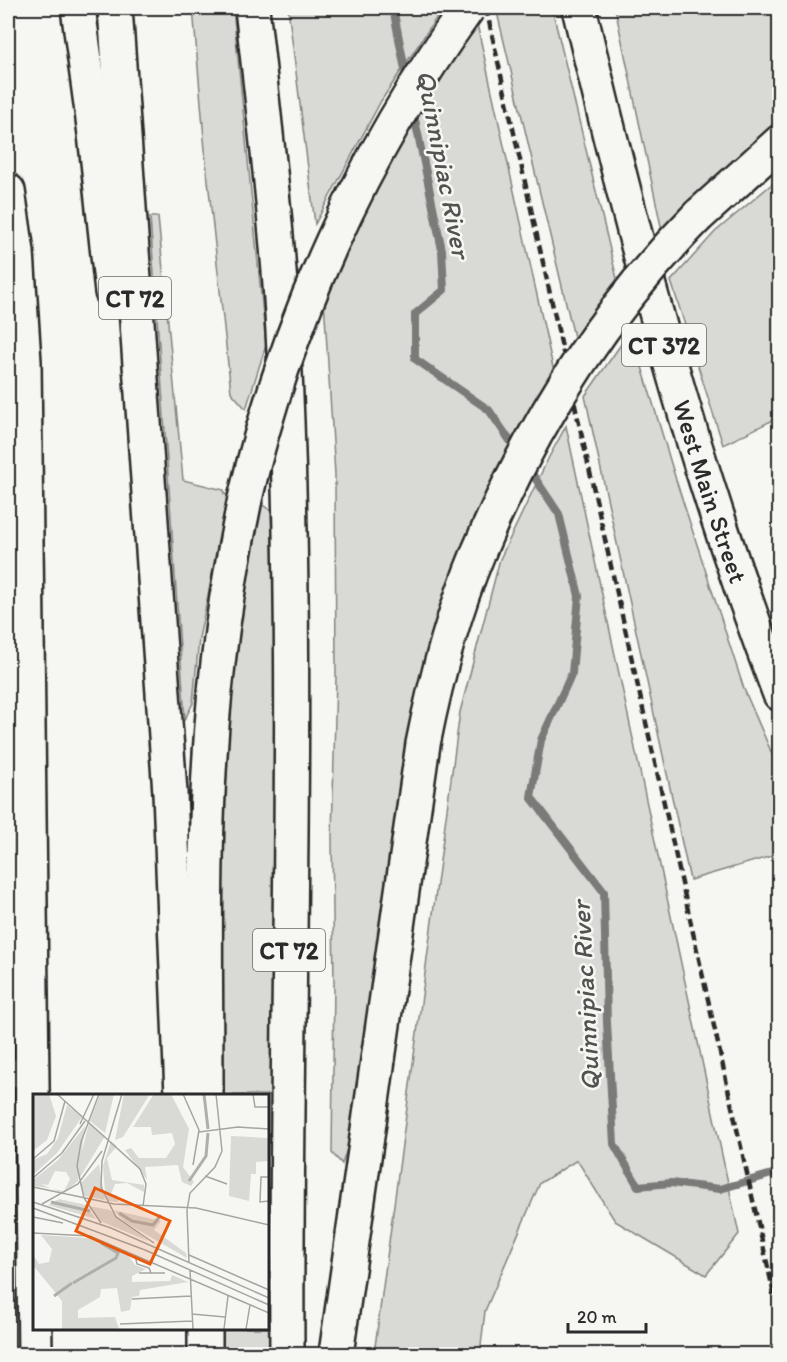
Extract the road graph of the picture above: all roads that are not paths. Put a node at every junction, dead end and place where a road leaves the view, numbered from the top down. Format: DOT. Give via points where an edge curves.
graph roads {
  1 [pos="78,8"];
  2 [pos="115,8"];
  3 [pos="252,8"];
  4 [pos="468,8"];
  5 [pos="579,8"];
  6 [pos="780,142"];
  7 [pos="8,191"];
  8 [pos="155,588"];
  9 [pos="780,694"];
  10 [pos="19,1072"];
  11 [pos="182,1094"];
  12 [pos="206,1094"];
  13 [pos="33,1319"];
  14 [pos="34,1329"];
  15 [pos="186,1329"];
  16 [pos="206,1329"];
  17 [pos="35,1354"];
  18 [pos="186,1354"];
  19 [pos="205,1354"];
  20 [pos="287,1354"];
  21 [pos="336,1354"];
  1 -- 8 [label="main road" via="109,253 126,436"];
  2 -- 8 [label="main road, CT 72"];
  3 -- 20 [label="main road, CT 72" via="277,242 290,519"];
  4 -- 12 [label="main road, bridge" via="400,111 352,199 300,317 255,457 231,567 210,756"];
  5 -- 9 [label="main road, West Main Street / CT 372" via="636,244 680,401 724,542"];
  6 -- 21 [label="main road, bridge" via="698,216 637,284 594,341 514,472 456,613 423,744"];
  7 -- 10 [label="main road" via="24,362"];
  8 -- 11 [label="main road, CT 72" via="174,860"];
  10 -- 13 [label="main road"];
  14 -- 17 [label="main road"];
  15 -- 18 [label="main road"];
  16 -- 19 [label="main road"];
}
